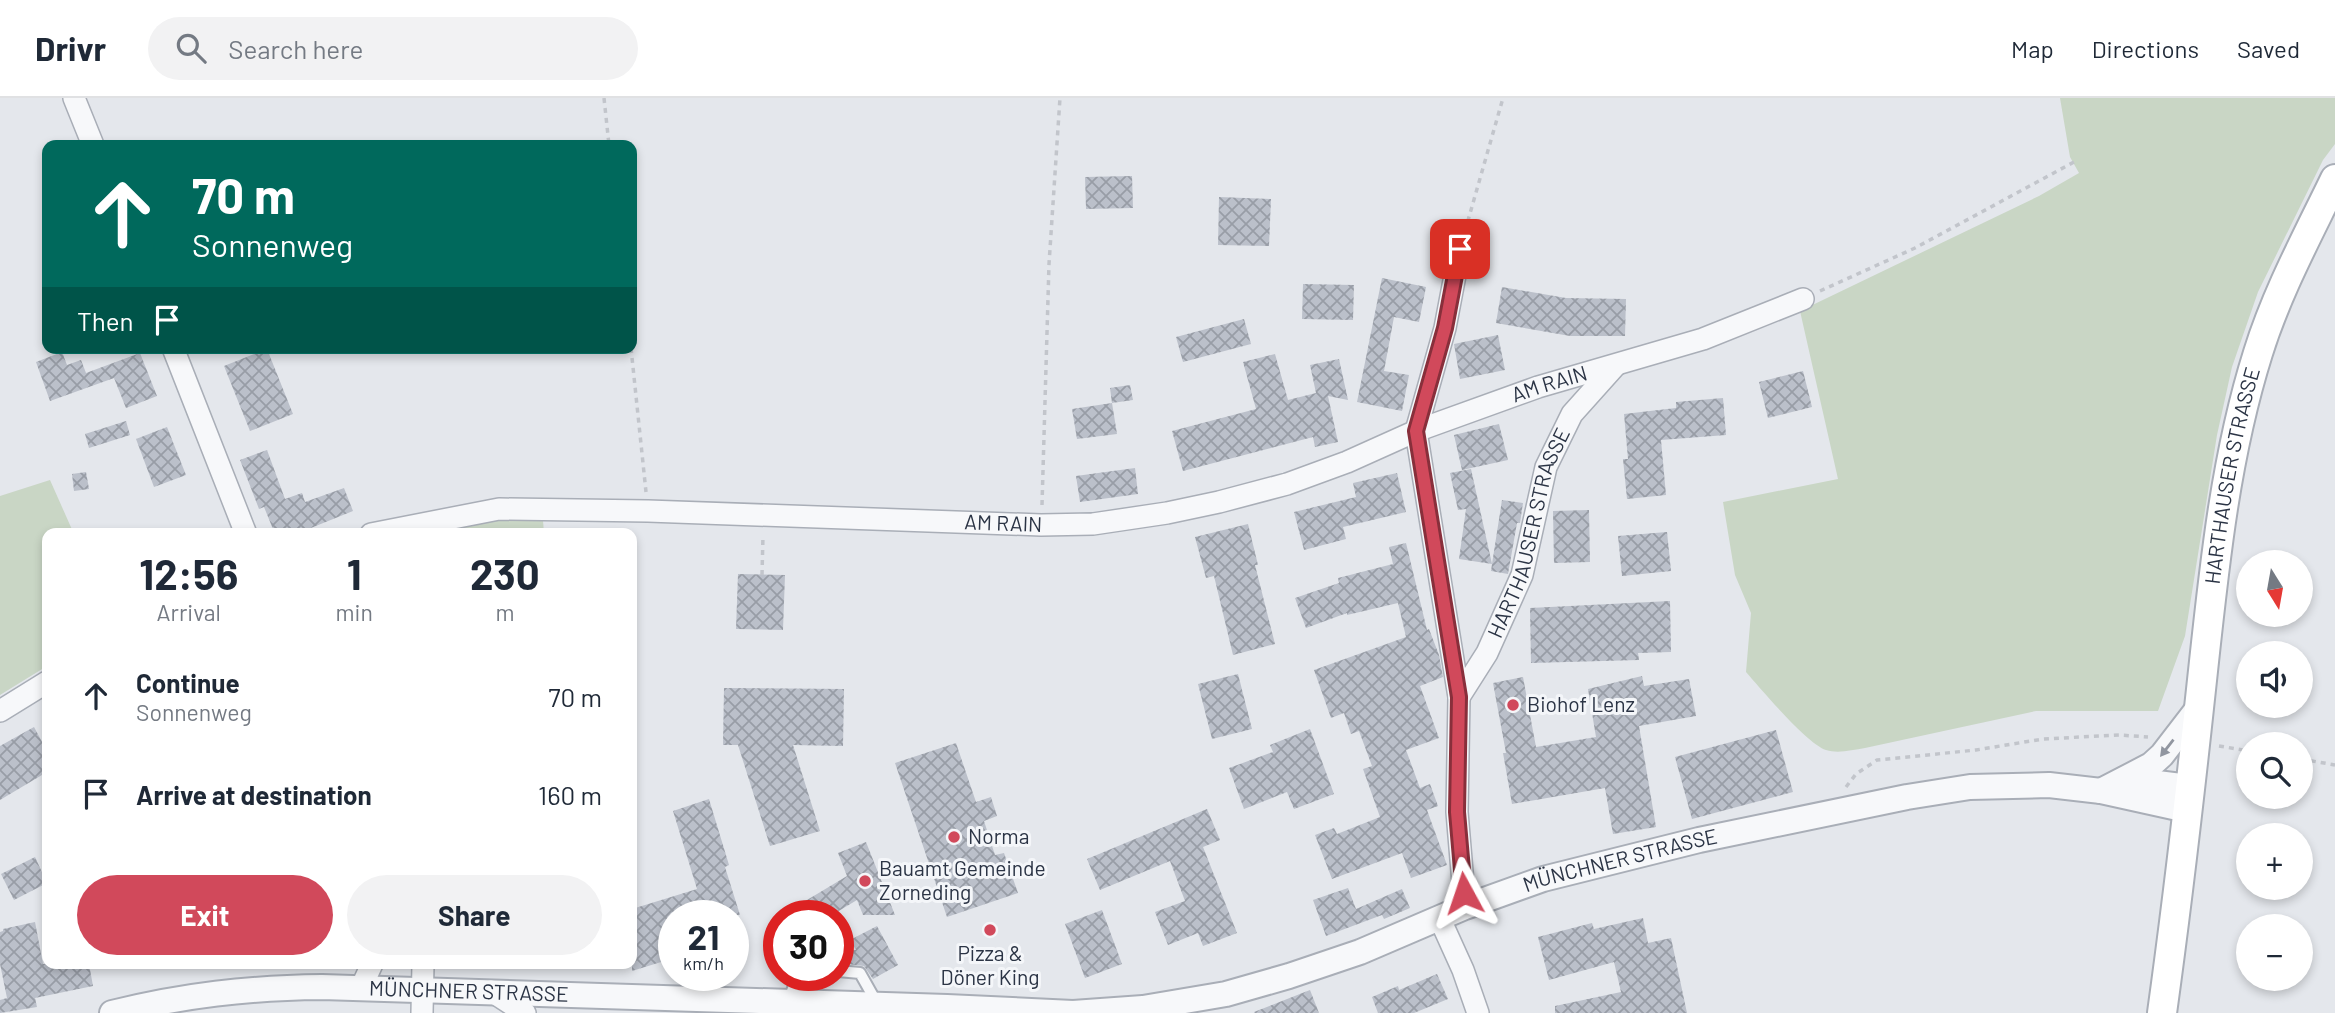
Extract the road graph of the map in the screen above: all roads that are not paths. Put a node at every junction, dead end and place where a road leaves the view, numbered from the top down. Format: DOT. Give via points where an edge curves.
graph roads {
  1 [pos="74,98"];
  2 [pos="91,140"];
  3 [pos="2335,180"];
  4 [pos="1460,249"];
  5 [pos="1803,299"];
  6 [pos="175,354"];
  7 [pos="1615,366"];
  8 [pos="1416,431"];
  9 [pos="244,528"];
  10 [pos="402,528"];
  11 [pos="42,685"];
  12 [pos="1459,697"];
  13 [pos="2199,708"];
  14 [pos="0,711"];
  15 [pos="2125,779"];
  16 [pos="2101,791"];
  17 [pos="2188,799"];
  18 [pos="1465,907"];
  19 [pos="1439,917"];
  20 [pos="370,969"];
  21 [pos="423,969"];
  22 [pos="854,973"];
  23 [pos="361,988"];
  24 [pos="491,991"];
  25 [pos="792,991"];
  26 [pos="423,1002"];
  27 [pos="788,1002"];
  28 [pos="644,1005"];
  29 [pos="878,1005"];
  30 [pos="112,1013"];
  31 [pos="525,1013"];
  32 [pos="1073,1013"];
  33 [pos="1478,1013"];
  34 [pos="2162,1013"];
  1 -- 2 [label="street"];
  3 -- 13 [label="main road, HARTHAUSER STRASSE" via="2290,268 2249,384 2224,506"];
  4 -- 8 [label="street" via="1445,328"];
  5 -- 7 [label="street" via="1703,339"];
  6 -- 9 [label="street"];
  7 -- 8 [label="street, AM RAIN" via="1538,387"];
  7 -- 12 [label="street, HARTHAUSER STRASSE" via="1572,414 1546,467 1522,575 1487,653"];
  8 -- 10 [label="street, AM RAIN" via="1287,484 1208,505 1093,524 499,509"];
  8 -- 12 [label="street"];
  11 -- 14 [label="street"];
  12 -- 18 [label="street" via="1457,812"];
  13 -- 15 [label="street, one-way" via="2162,755"];
  13 -- 17 [label="main road, HARTHAUSER STRASSE"];
  15 -- 16 [label="street"];
  15 -- 17 [label="street"];
  16 -- 17 [label="street, MÜNCHNER STRASSE"];
  16 -- 18 [label="street, MÜNCHNER STRASSE" via="2049,785 1970,787 1846,808 1543,879"];
  17 -- 34 [label="main road, HARTHAUSER STRASSE"];
  18 -- 19 [label="street, MÜNCHNER STRASSE"];
  19 -- 32 [label="street, MÜNCHNER STRASSE" via="1360,951 1252,988 1168,1005"];
  19 -- 33 [label="street"];
  20 -- 23 [label="street"];
  21 -- 26 [label="street"];
  22 -- 29 [label="lane" via="860,974"];
  23 -- 26 [label="street, MÜNCHNER STRASSE"];
  23 -- 30 [label="street, MÜNCHNER STRASSE" via="261,988 161,1001"];
  24 -- 26 [label="street, MÜNCHNER STRASSE"];
  24 -- 28 [label="street, MÜNCHNER STRASSE"];
  24 -- 31 [label="street"];
  25 -- 27 [label="lane"];
  27 -- 28 [label="street, MÜNCHNER STRASSE"];
  27 -- 29 [label="street, MÜNCHNER STRASSE"];
  29 -- 32 [label="street, MÜNCHNER STRASSE"];
}
